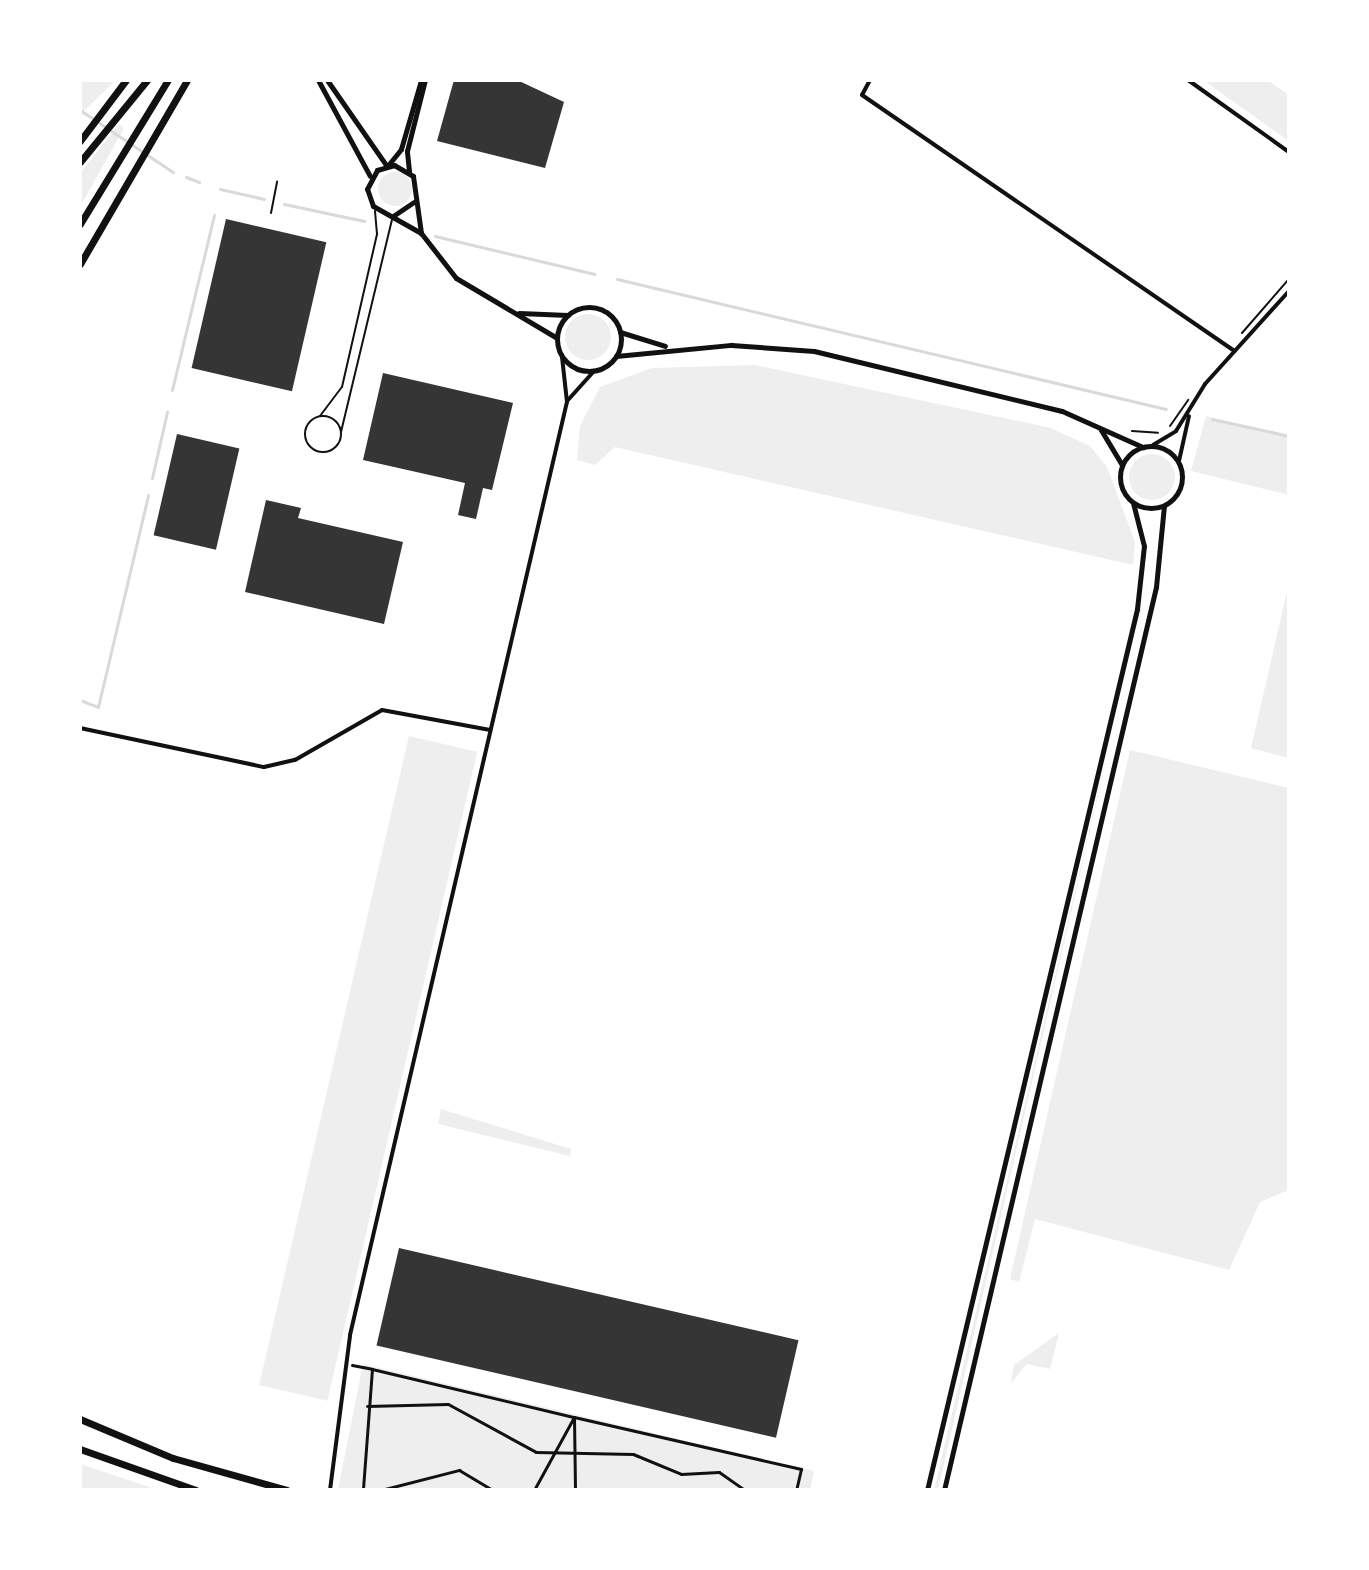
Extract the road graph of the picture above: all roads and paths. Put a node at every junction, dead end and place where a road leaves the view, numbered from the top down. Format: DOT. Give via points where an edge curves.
graph roads {
  1 [pos="126,80"];
  2 [pos="147,80"];
  3 [pos="168,80"];
  4 [pos="187,80"];
  5 [pos="318,80"];
  6 [pos="327,80"];
  7 [pos="423,80"];
  8 [pos="870,80"];
  9 [pos="1188,80"];
  10 [pos="80,141"];
  11 [pos="1289,152"];
  12 [pos="80,162"];
  13 [pos="388,165"];
  14 [pos="409,172"];
  15 [pos="370,178"];
  16 [pos="277,182"];
  17 [pos="415,201"];
  18 [pos="373,206"];
  19 [pos="271,213"];
  20 [pos="393,216"];
  21 [pos="80,224"];
  22 [pos="421,233"];
  23 [pos="80,264"];
  24 [pos="1289,291"];
  25 [pos="518,313"];
  26 [pos="568,315"];
  27 [pos="620,332"];
  28 [pos="557,338"];
  29 [pos="670,347"];
  30 [pos="1234,351"];
  31 [pos="616,356"];
  32 [pos="562,357"];
  33 [pos="594,371"];
  34 [pos="567,402"];
  35 [pos="1190,410"];
  36 [pos="320,416"];
  37 [pos="1097,427"];
  38 [pos="341,432"];
  39 [pos="1153,445"];
  40 [pos="1143,447"];
  41 [pos="1179,461"];
  42 [pos="1122,465"];
  43 [pos="1133,503"];
  44 [pos="1164,506"];
  45 [pos="80,728"];
  46 [pos="490,730"];
  47 [pos="352,1365"];
  48 [pos="372,1369"];
  49 [pos="367,1406"];
  50 [pos="574,1417"];
  51 [pos="80,1419"];
  52 [pos="80,1449"];
  53 [pos="551,1454"];
  54 [pos="577,1455"];
  55 [pos="196,1490"];
  56 [pos="287,1490"];
  57 [pos="330,1490"];
  58 [pos="363,1490"];
  59 [pos="381,1490"];
  60 [pos="492,1490"];
  61 [pos="534,1490"];
  62 [pos="575,1490"];
  63 [pos="745,1490"];
  64 [pos="796,1490"];
  65 [pos="927,1490"];
  66 [pos="944,1490"];
  1 -- 10 [label="highway"];
  2 -- 12 [label="highway"];
  3 -- 21 [label="highway"];
  4 -- 23 [label="highway"];
  5 -- 15 [label="street" via="367,158"];
  6 -- 13 [label="street"];
  7 -- 13 [label="street" via="401,149"];
  7 -- 14 [label="street" via="407,151"];
  8 -- 30 [label="street" via="862,95"];
  9 -- 11 [label="street"];
  13 -- 14 [label="street"];
  13 -- 15 [label="street"];
  14 -- 17 [label="street"];
  15 -- 18 [label="street"];
  16 -- 19 [label="lane"];
  17 -- 20 [label="street"];
  17 -- 22 [label="street"];
  18 -- 20 [label="street"];
  18 -- 36 [label="lane" via="378,228 342,387"];
  20 -- 22 [label="street"];
  20 -- 38 [label="lane"];
  22 -- 25 [label="street" via="468,289"];
  24 -- 30 [label="street"];
  25 -- 26 [label="street"];
  25 -- 28 [label="street"];
  26 -- 27 [label="street" via="600,309"];
  26 -- 28 [label="street"];
  27 -- 29 [label="street"];
  27 -- 31 [label="street"];
  28 -- 32 [label="street"];
  29 -- 31 [label="street"];
  29 -- 37 [label="street" via="814,351 1033,403"];
  30 -- 35 [label="street"];
  31 -- 33 [label="street"];
  32 -- 33 [label="street"];
  32 -- 34 [label="street"];
  33 -- 34 [label="street"];
  34 -- 46 [label="street"];
  35 -- 39 [label="street"];
  35 -- 41 [label="street"];
  36 -- 38 [label="lane"];
  36 -- 38 [label="lane" via="306,426 310,447 331,450"];
  37 -- 40 [label="street"];
  37 -- 42 [label="street"];
  39 -- 40 [label="street"];
  39 -- 41 [label="street"];
  40 -- 42 [label="street"];
  41 -- 44 [label="street" via="1183,480"];
  42 -- 43 [label="street" via="1121,485"];
  43 -- 44 [label="street"];
  43 -- 65 [label="street" via="1144,546 1137,609"];
  44 -- 66 [label="street" via="1156,587"];
  45 -- 46 [label="street" via="264,767 295,760 382,710"];
  46 -- 57 [label="street" via="350,1335"];
  47 -- 48 [label="street"];
  48 -- 49 [label="street"];
  48 -- 50 [label="street"];
  49 -- 53 [label="street" via="448,1404 484,1418 520,1447"];
  49 -- 58 [label="street"];
  50 -- 53 [label="street"];
  50 -- 54 [label="street"];
  50 -- 64 [label="street" via="801,1469"];
  51 -- 56 [label="highway" via="173,1458"];
  52 -- 55 [label="highway"];
  53 -- 54 [label="street"];
  53 -- 61 [label="street"];
  54 -- 62 [label="street"];
  54 -- 63 [label="street" via="633,1454 681,1474 719,1472"];
  59 -- 60 [label="street" via="459,1470"];
}
